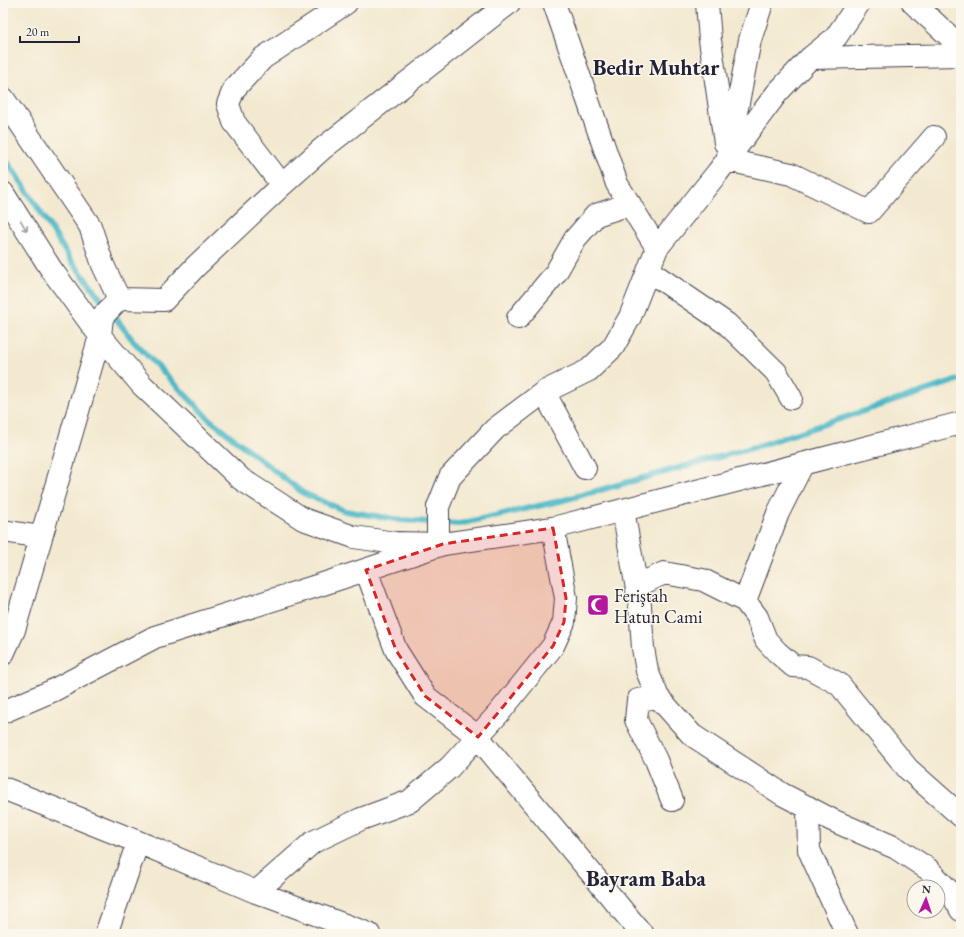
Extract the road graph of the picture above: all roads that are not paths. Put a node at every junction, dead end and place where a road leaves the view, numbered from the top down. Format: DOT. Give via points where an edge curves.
graph roads {
  1 [pos="346,3"];
  2 [pos="509,3"];
  3 [pos="554,3"];
  4 [pos="706,3"];
  5 [pos="762,3"];
  6 [pos="858,3"];
  7 [pos="913,3"];
  8 [pos="961,47"];
  9 [pos="961,55"];
  10 [pos="810,58"];
  11 [pos="3,98"];
  12 [pos="934,137"];
  13 [pos="727,160"];
  14 [pos="282,184"];
  15 [pos="3,193"];
  16 [pos="630,204"];
  17 [pos="657,248"];
  18 [pos="648,270"];
  19 [pos="119,299"];
  20 [pos="518,318"];
  21 [pos="101,326"];
  22 [pos="544,392"];
  23 [pos="791,398"];
  24 [pos="961,423"];
  25 [pos="802,465"];
  26 [pos="585,468"];
  27 [pos="623,510"];
  28 [pos="553,528"];
  29 [pos="3,531"];
  30 [pos="41,538"];
  31 [pos="440,539"];
  32 [pos="366,570"];
  33 [pos="637,586"];
  34 [pos="745,601"];
  35 [pos="3,654"];
  36 [pos="658,698"];
  37 [pos="3,712"];
  38 [pos="478,737"];
  39 [pos="3,788"];
  40 [pos="672,800"];
  41 [pos="808,807"];
  42 [pos="961,816"];
  43 [pos="138,842"];
  44 [pos="256,892"];
  45 [pos="961,910"];
  46 [pos="106,934"];
  47 [pos="369,934"];
  48 [pos="642,934"];
  49 [pos="847,934"];
  1 -- 14 [label="street" via="263,58 234,89 228,104 234,122"];
  2 -- 14 [label="street" via="322,149"];
  3 -- 16 [label="street" via="617,184"];
  4 -- 13 [label="street"];
  5 -- 13 [label="street" via="750,40"];
  6 -- 10 [label="street" via="836,37"];
  7 -- 8 [label="street"];
  9 -- 10 [label="street"];
  10 -- 13 [label="street" via="777,93"];
  11 -- 19 [label="street" via="90,226 103,266"];
  12 -- 13 [label="street" via="868,212 791,174"];
  13 -- 17 [label="street"];
  14 -- 19 [label="street" via="164,300"];
  15 -- 21 [label="street, one-way" via="51,269"];
  16 -- 17 [label="street"];
  16 -- 20 [label="street" via="596,215 575,239 555,274"];
  17 -- 18 [label="street"];
  18 -- 22 [label="street" via="630,317 613,347 590,370"];
  18 -- 23 [label="street" via="727,324 776,372"];
  19 -- 21 [label="street"];
  21 -- 30 [label="street"];
  21 -- 31 [label="street" via="142,385 241,479 303,519 354,537 395,543"];
  22 -- 26 [label="street"];
  22 -- 31 [label="street" via="495,429 450,477 438,507"];
  24 -- 25 [label="street"];
  25 -- 27 [label="street"];
  25 -- 34 [label="street" via="778,513"];
  27 -- 28 [label="street"];
  27 -- 33 [label="street"];
  28 -- 31 [label="street"];
  28 -- 38 [label="street" via="566,598 564,622 553,646"];
  29 -- 30 [label="street"];
  30 -- 35 [label="street" via="14,630"];
  31 -- 32 [label="street"];
  32 -- 37 [label="street" via="155,637 52,691"];
  32 -- 38 [label="street" via="396,650 425,696"];
  33 -- 34 [label="street" via="664,573 703,580"];
  33 -- 36 [label="street" via="647,671"];
  34 -- 42 [label="street" via="757,617 766,640 777,652 793,666 808,667 839,684 908,769"];
  36 -- 40 [label="street" via="638,700 636,720"];
  36 -- 41 [label="street" via="692,735 782,794"];
  38 -- 44 [label="street" via="450,767 410,801 361,819 313,842"];
  38 -- 48 [label="street"];
  39 -- 43 [label="street"];
  41 -- 45 [label="street" via="896,848 928,869 952,894"];
  41 -- 49 [label="street" via="809,850"];
  43 -- 44 [label="street"];
  43 -- 46 [label="street"];
  44 -- 47 [label="street"];
}
